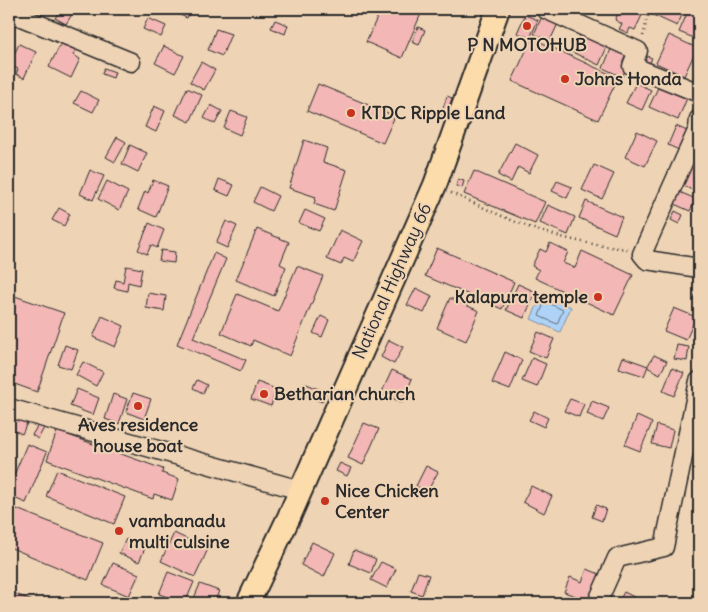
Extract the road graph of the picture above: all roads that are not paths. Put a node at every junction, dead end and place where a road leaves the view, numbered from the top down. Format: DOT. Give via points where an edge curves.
graph roads {
  1 [pos="498,9"];
  2 [pos="545,9"];
  3 [pos="9,12"];
  4 [pos="132,62"];
  5 [pos="699,93"];
  6 [pos="699,119"];
  7 [pos="699,268"];
  8 [pos="699,381"];
  9 [pos="9,408"];
  10 [pos="300,490"];
  11 [pos="248,603"];
  12 [pos="597,603"];
  1 -- 10 [label="main road, National Highway 66" via="434,185"];
  2 -- 5 [label="street" via="638,51 632,66"];
  3 -- 4 [label="street"];
  6 -- 7 [label="street" via="698,129 642,251 647,260"];
  8 -- 12 [label="street" via="664,547 617,558"];
  9 -- 10 [label="street"];
  10 -- 11 [label="main road, National Highway 66"];
}
